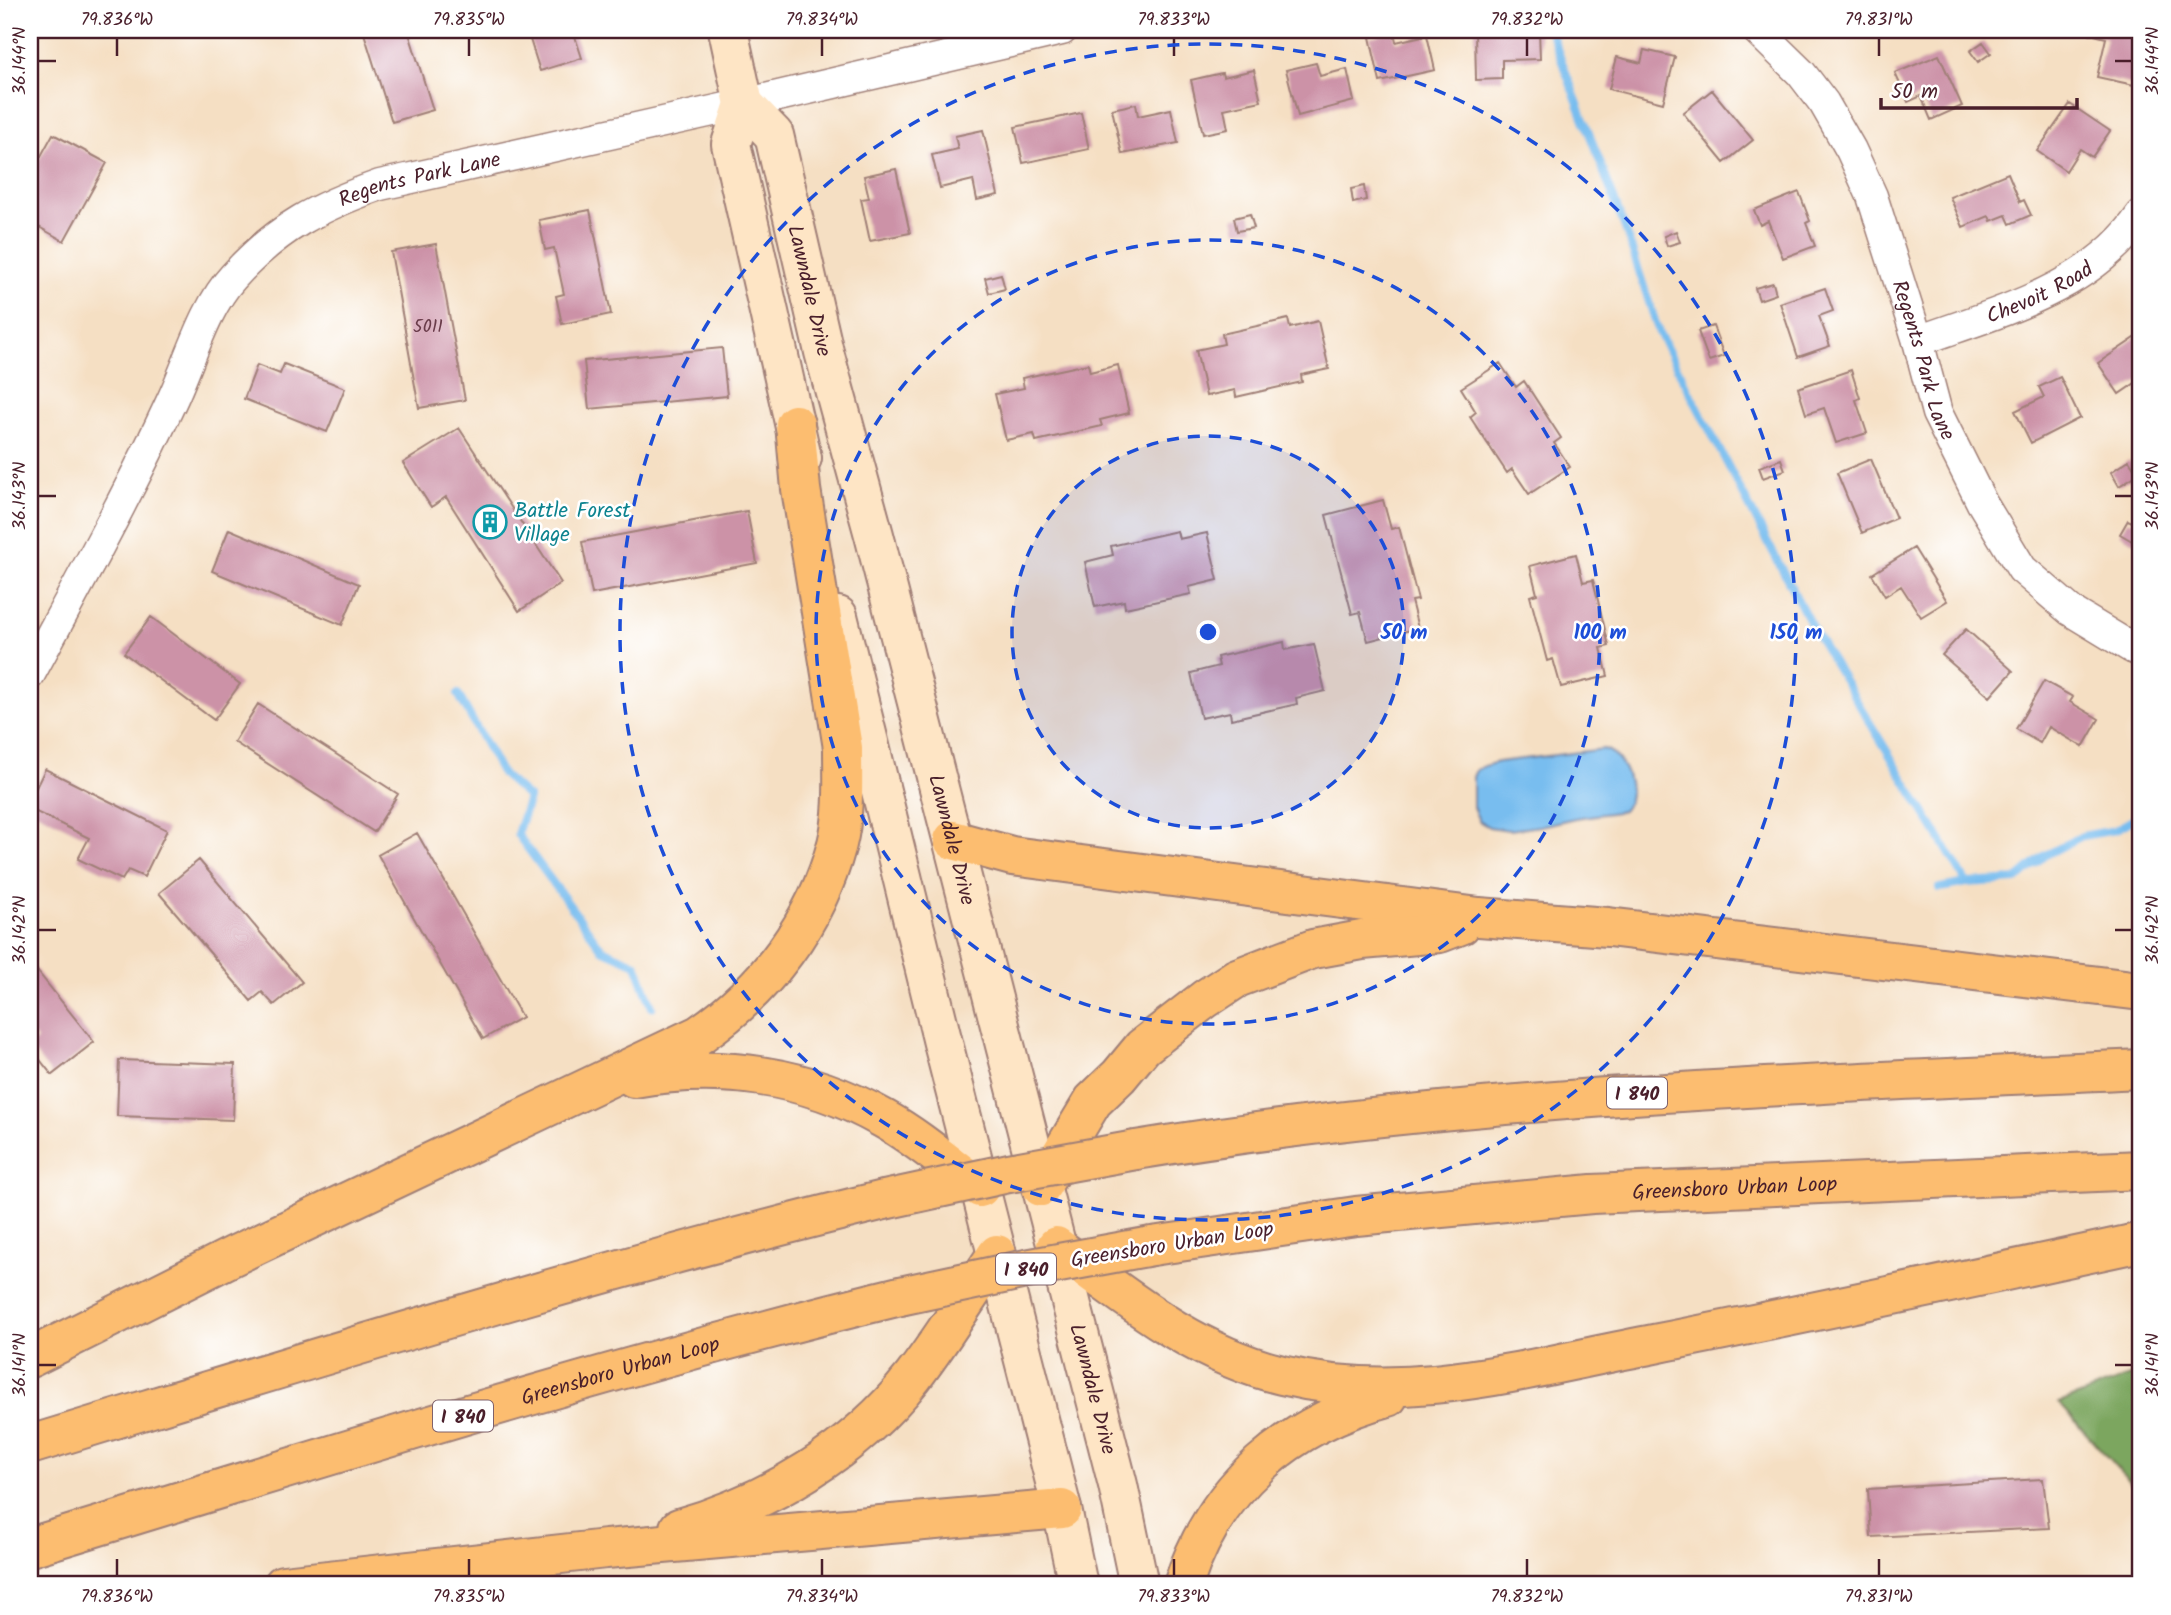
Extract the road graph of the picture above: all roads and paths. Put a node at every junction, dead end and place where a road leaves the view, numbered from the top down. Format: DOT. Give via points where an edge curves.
graph roads {
  1 [pos="728,30"];
  2 [pos="1062,30"];
  3 [pos="1757,30"];
  4 [pos="744,104"];
  5 [pos="2141,215"];
  6 [pos="1918,341"];
  7 [pos="795,424"];
  8 [pos="2141,651"];
  9 [pos="30,674"];
  10 [pos="953,841"];
  11 [pos="1479,917"];
  12 [pos="2141,991"];
  13 [pos="2141,1069"];
  14 [pos="595,1086"];
  15 [pos="2141,1170"];
  16 [pos="1041,1187"];
  17 [pos="980,1188"];
  18 [pos="1020,1219"];
  19 [pos="2141,1242"];
  20 [pos="1056,1246"];
  21 [pos="997,1254"];
  22 [pos="30,1358"];
  23 [pos="1429,1386"];
  24 [pos="30,1445"];
  25 [pos="1062,1509"];
  26 [pos="30,1547"];
  27 [pos="606,1549"];
  28 [pos="283,1585"];
  29 [pos="1078,1585"];
  30 [pos="1139,1585"];
  31 [pos="1183,1585"];
  1 -- 4 [label="main road"];
  2 -- 4 [label="street, Regents Park Lane"];
  3 -- 6 [label="street, Regents Park Lane" via="1801,73 1851,150 1872,196"];
  4 -- 7 [label="main road" via="731,144"];
  4 -- 9 [label="street, Regents Park Lane" via="380,185 322,207 266,244 215,300 172,401"];
  4 -- 10 [label="main road, Lawndale Drive" via="775,135 824,352"];
  5 -- 6 [label="street, Chevoit Road" via="2090,267 2040,298"];
  6 -- 8 [label="street, Regents Park Lane" via="1937,413 1982,503 2022,569 2071,611"];
  7 -- 14 [label="highway" via="801,489 843,748 837,843 805,923 782,958 740,1004 699,1035"];
  7 -- 17 [label="main road" via="851,673"];
  10 -- 11 [label="highway" via="1012,856"];
  10 -- 16 [label="main road, Lawndale Drive"];
  11 -- 12 [label="highway" via="1608,927"];
  11 -- 16 [label="highway" via="1440,933 1313,949 1237,978 1143,1047 1093,1101"];
  13 -- 24 [label="highway, I 840, bridge" via="1559,1099 1344,1119 1136,1150 1009,1173 750,1233 533,1293"];
  14 -- 17 [label="highway" via="692,1070 788,1080 853,1102 886,1119"];
  14 -- 22 [label="highway" via="233,1256"];
  15 -- 26 [label="highway, Greensboro Urban Loop / I 840, bridge" via="1592,1194 1356,1216 1152,1246 900,1296 775,1327 548,1390"];
  16 -- 18 [label="main road"];
  16 -- 20 [label="main road, Lawndale Drive"];
  17 -- 18 [label="main road"];
  17 -- 21 [label="main road"];
  18 -- 20 [label="main road"];
  18 -- 21 [label="main road"];
  19 -- 23 [label="highway" via="1812,1313"];
  20 -- 23 [label="highway" via="1151,1317 1244,1363 1318,1383"];
  20 -- 30 [label="main road, Lawndale Drive"];
  21 -- 25 [label="main road"];
  21 -- 27 [label="highway" via="911,1379 845,1445 806,1473 758,1498"];
  23 -- 31 [label="highway" via="1336,1414 1259,1464 1219,1511"];
  25 -- 27 [label="highway"];
  25 -- 29 [label="main road"];
  27 -- 28 [label="highway"];
}
